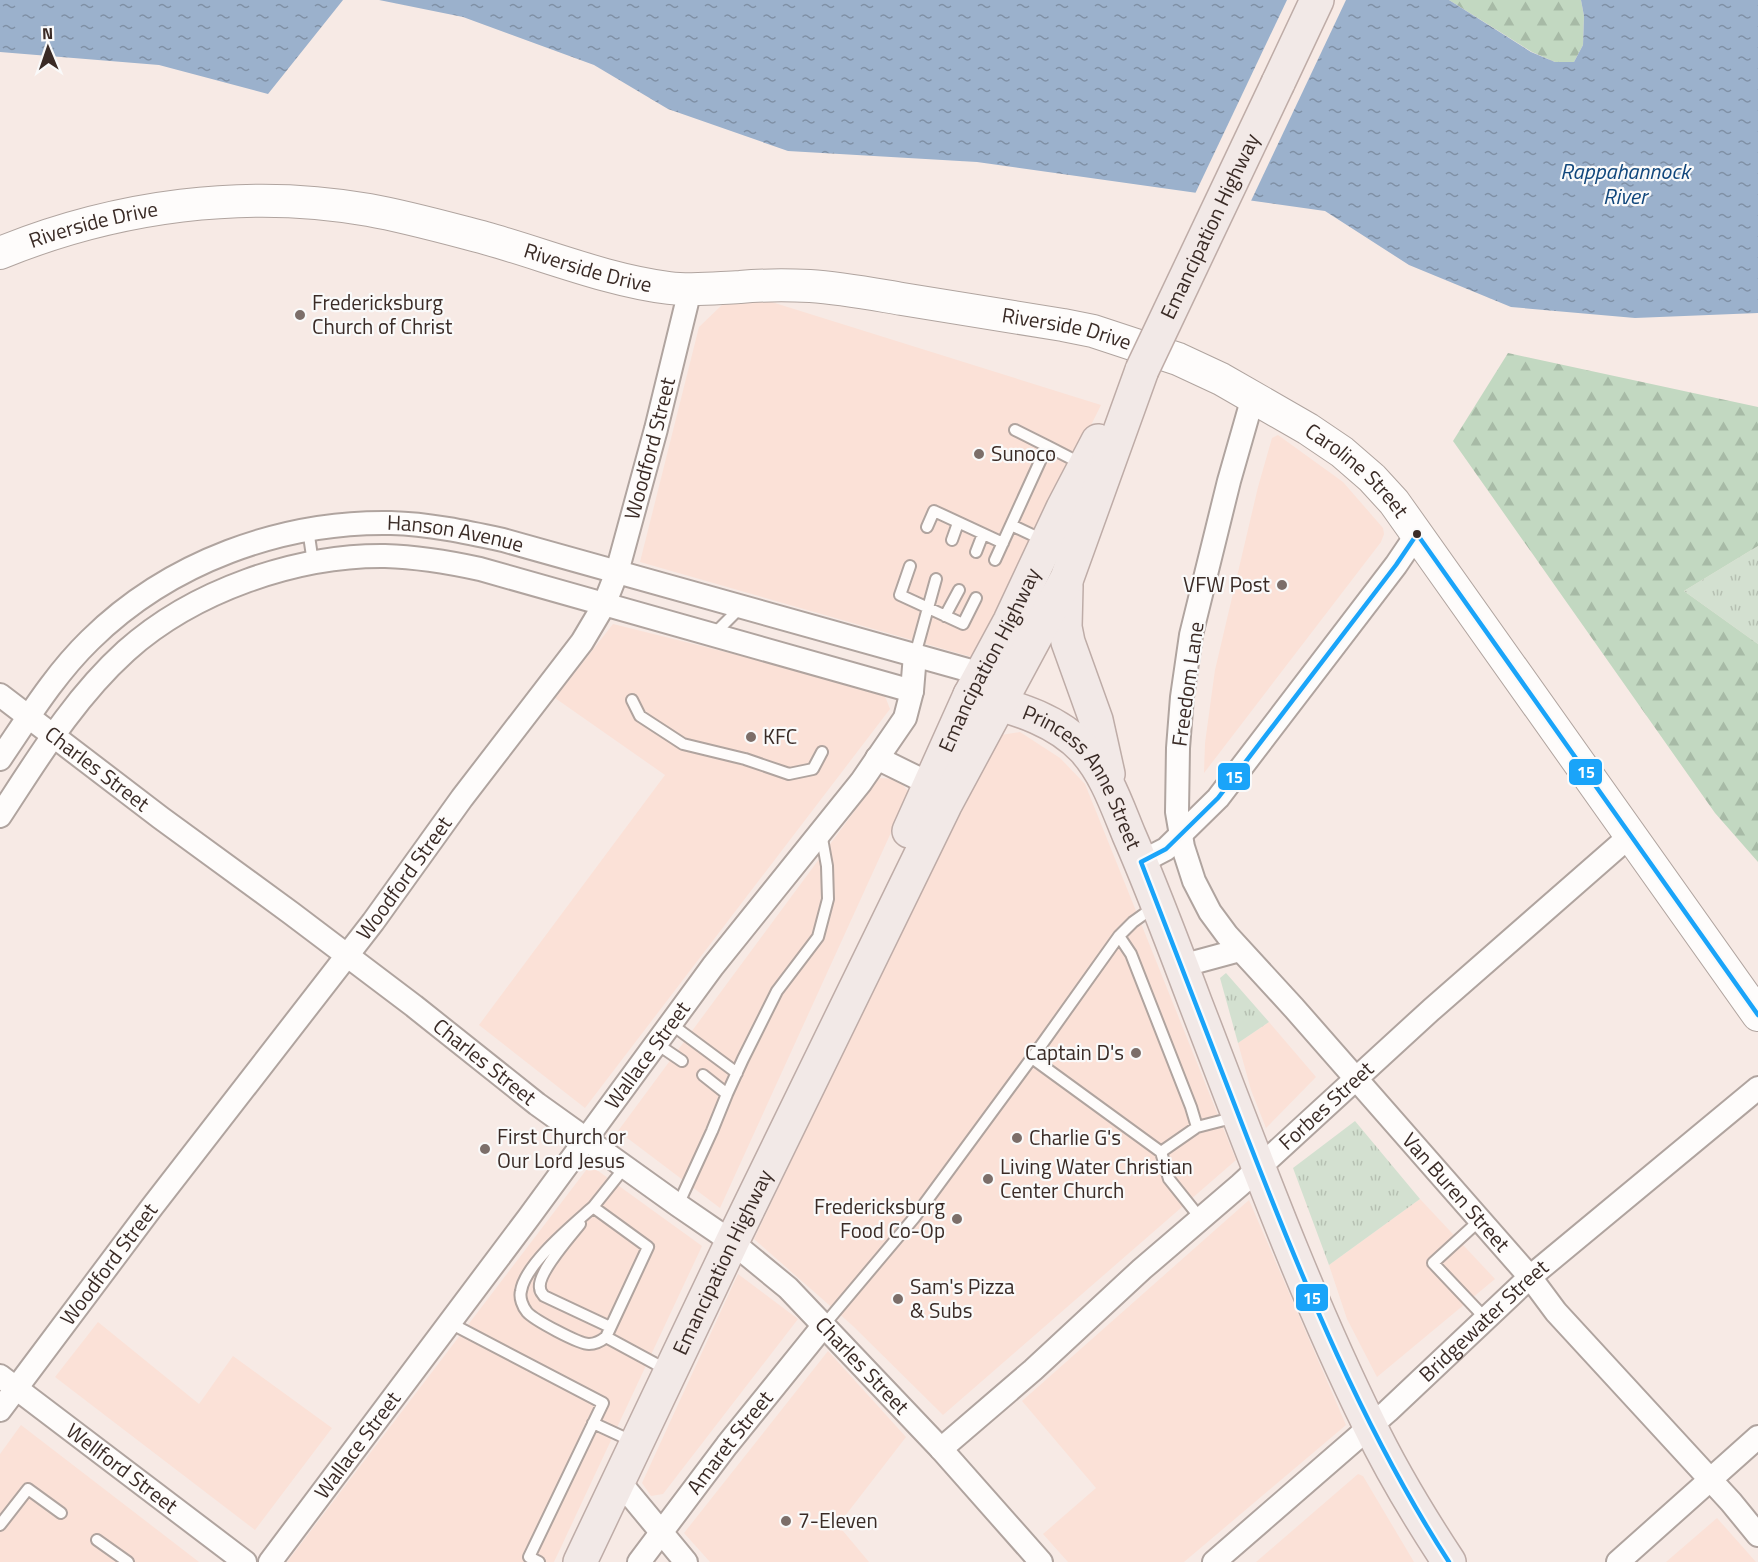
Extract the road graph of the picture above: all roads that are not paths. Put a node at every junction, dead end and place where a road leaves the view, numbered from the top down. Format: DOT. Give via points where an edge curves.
graph roads {
  1 [pos="1317,0"];
  2 [pos="0,253"];
  3 [pos="690,290"];
  4 [pos="1178,359"];
  5 [pos="1142,370"];
  6 [pos="1253,396"];
  7 [pos="1015,430"];
  8 [pos="1047,446"];
  9 [pos="1085,465"];
  10 [pos="958,523"];
  11 [pos="1011,525"];
  12 [pos="927,527"];
  13 [pos="308,529"];
  14 [pos="983,534"];
  15 [pos="1417,534"];
  16 [pos="952,540"];
  17 [pos="1048,542"];
  18 [pos="1003,543"];
  19 [pos="976,552"];
  20 [pos="994,560"];
  21 [pos="313,563"];
  22 [pos="910,566"];
  23 [pos="617,572"];
  24 [pos="1067,578"];
  25 [pos="936,579"];
  26 [pos="959,590"];
  27 [pos="976,598"];
  28 [pos="604,604"];
  29 [pos="741,607"];
  30 [pos="928,609"];
  31 [pos="945,616"];
  32 [pos="713,635"];
  33 [pos="915,655"];
  34 [pos="912,691"];
  35 [pos="984,691"];
  36 [pos="0,695"];
  37 [pos="632,700"];
  38 [pos="28,717"];
  39 [pos="53,736"];
  40 [pos="822,752"];
  41 [pos="877,758"];
  42 [pos="0,759"];
  43 [pos="930,784"];
  44 [pos="1113,796"];
  45 [pos="0,816"];
  46 [pos="821,833"];
  47 [pos="1181,835"];
  48 [pos="1631,835"];
  49 [pos="1141,862"];
  50 [pos="1157,904"];
  51 [pos="1119,936"];
  52 [pos="1240,950"];
  53 [pos="347,955"];
  54 [pos="868,965"];
  55 [pos="1181,966"];
  56 [pos="1758,1015"];
  57 [pos="671,1024"];
  58 [pos="657,1044"];
  59 [pos="1032,1058"];
  60 [pos="682,1062"];
  61 [pos="737,1073"];
  62 [pos="703,1075"];
  63 [pos="1356,1080"];
  64 [pos="1758,1088"];
  65 [pos="727,1094"];
  66 [pos="1240,1116"];
  67 [pos="1197,1127"];
  68 [pos="587,1140"];
  69 [pos="1161,1152"];
  70 [pos="625,1167"];
  71 [pos="1260,1167"];
  72 [pos="678,1205"];
  73 [pos="593,1208"];
  74 [pos="1201,1219"];
  75 [pos="1480,1220"];
  76 [pos="732,1242"];
  77 [pos="1530,1277"];
  78 [pos="1486,1319"];
  79 [pos="450,1323"];
  80 [pos="824,1325"];
  81 [pos="608,1332"];
  82 [pos="670,1372"];
  83 [pos="8,1382"];
  84 [pos="0,1410"];
  85 [pos="593,1424"];
  86 [pos="1370,1426"];
  87 [pos="1758,1437"];
  88 [pos="636,1443"];
  89 [pos="941,1449"];
  90 [pos="1710,1479"];
  91 [pos="618,1480"];
  92 [pos="61,1513"];
  93 [pos="0,1525"];
  94 [pos="662,1533"];
  95 [pos="1758,1535"];
  96 [pos="98,1540"];
  97 [pos="1038,1561"];
  98 [pos="128,1562"];
  99 [pos="245,1562"];
  100 [pos="270,1562"];
  101 [pos="539,1562"];
  102 [pos="580,1562"];
  103 [pos="639,1562"];
  104 [pos="686,1562"];
  105 [pos="1214,1562"];
  106 [pos="1449,1562"];
  107 [pos="1618,1562"];
  1 -- 5 [label="main road, Emancipation Highway, bridge"];
  2 -- 3 [label="street, Riverside Drive" via="69,228 131,213 252,201 310,203 368,210 486,238 626,280"];
  3 -- 4 [label="street, Riverside Drive" via="812,286 876,295 1093,331"];
  3 -- 23 [label="street, Woodford Street"];
  4 -- 6 [label="street, Caroline Street"];
  5 -- 9 [label="main road, Emancipation Highway"];
  5 -- 24 [label="main road, Emancipation Highway"];
  6 -- 15 [label="street, Caroline Street" via="1342,452 1380,486"];
  6 -- 47 [label="street, Freedom Lane" via="1191,635 1178,748"];
  7 -- 8 [label="lane"];
  8 -- 9 [label="lane"];
  8 -- 11 [label="lane"];
  9 -- 17 [label="main road, Emancipation Highway"];
  10 -- 12 [label="lane" via="934,511"];
  10 -- 14 [label="lane"];
  10 -- 16 [label="lane"];
  11 -- 17 [label="lane"];
  11 -- 18 [label="lane"];
  13 -- 21 [label="lane"];
  13 -- 23 [label="street, Hanson Avenue" via="370,523 446,528"];
  13 -- 38 [label="street, Hanson Avenue" via="210,559 139,600 88,641"];
  14 -- 18 [label="lane"];
  14 -- 19 [label="lane"];
  15 -- 47 [label="street" via="1218,798"];
  15 -- 48 [label="street, Caroline Street"];
  17 -- 35 [label="main road, Emancipation Highway" via="1010,621"];
  18 -- 20 [label="lane"];
  21 -- 28 [label="street, Hanson Avenue" via="364,557 430,560 480,569"];
  21 -- 39 [label="street, Hanson Avenue" via="240,584 171,617 126,651 85,694"];
  22 -- 30 [label="lane" via="900,595"];
  23 -- 28 [label="street, Woodford Street"];
  23 -- 29 [label="street, Hanson Avenue"];
  24 -- 35 [label="main road, Emancipation Highway"];
  24 -- 44 [label="main road" via="1068,642 1096,720"];
  25 -- 30 [label="lane"];
  26 -- 31 [label="lane"];
  27 -- 31 [label="lane" via="963,624"];
  28 -- 32 [label="street, Hanson Avenue"];
  28 -- 53 [label="street, Woodford Street" via="582,642"];
  29 -- 32 [label="lane"];
  29 -- 33 [label="street, Hanson Avenue"];
  30 -- 31 [label="lane"];
  30 -- 33 [label="lane"];
  32 -- 34 [label="street, Hanson Avenue"];
  33 -- 34 [label="street, Wallace Street"];
  33 -- 35 [label="street, Hanson Avenue"];
  34 -- 41 [label="street, Wallace Street" via="905,717"];
  35 -- 43 [label="main road, Emancipation Highway"];
  35 -- 44 [label="main road, Princess Anne Street" via="1064,732 1084,749"];
  35 -- 54 [label="main road, Emancipation Highway" via="945,805"];
  36 -- 38 [label="street, Charles Street"];
  37 -- 40 [label="lane" via="640,716 683,744 789,774 813,769"];
  38 -- 39 [label="street, Charles Street"];
  38 -- 42 [label="street, Hanson Avenue"];
  39 -- 45 [label="street, Hanson Avenue"];
  39 -- 53 [label="street, Charles Street"];
  41 -- 43 [label="street"];
  41 -- 46 [label="street, Wallace Street"];
  43 -- 54 [label="main road, Emancipation Highway" via="893,867"];
  44 -- 49 [label="main road, Princess Anne Street"];
  46 -- 57 [label="street, Wallace Street"];
  46 -- 61 [label="lane" via="828,899 818,937 777,991"];
  47 -- 49 [label="street" via="1166,849"];
  47 -- 52 [label="street, Van Buren Street" via="1194,880 1210,912"];
  48 -- 56 [label="street, Caroline Street"];
  48 -- 63 [label="street, Forbes Street"];
  49 -- 50 [label="main road, Princess Anne Street"];
  50 -- 51 [label="lane"];
  50 -- 55 [label="main road, Princess Anne Street"];
  51 -- 59 [label="lane"];
  51 -- 67 [label="lane" via="1131,954"];
  52 -- 55 [label="street"];
  52 -- 63 [label="street, Van Buren Street"];
  53 -- 68 [label="street, Charles Street"];
  53 -- 83 [label="street, Woodford Street" via="152,1207"];
  54 -- 76 [label="main road, Emancipation Highway"];
  55 -- 66 [label="main road, Princess Anne Street"];
  57 -- 58 [label="street, Wallace Street"];
  57 -- 61 [label="lane"];
  58 -- 60 [label="lane"];
  58 -- 68 [label="street, Wallace Street"];
  59 -- 69 [label="lane"];
  59 -- 80 [label="lane" via="914,1218"];
  61 -- 65 [label="lane"];
  62 -- 65 [label="lane"];
  63 -- 71 [label="street, Forbes Street"];
  63 -- 75 [label="street, Van Buren Street"];
  64 -- 77 [label="street, Bridgewater Street"];
  65 -- 72 [label="lane"];
  66 -- 67 [label="lane"];
  66 -- 71 [label="main road, Princess Anne Street"];
  67 -- 69 [label="lane"];
  68 -- 70 [label="street, Charles Street"];
  68 -- 79 [label="street, Wallace Street"];
  69 -- 74 [label="lane" via="1169,1179"];
  70 -- 72 [label="street, Charles Street"];
  70 -- 73 [label="lane"];
  71 -- 74 [label="street, Forbes Street"];
  71 -- 86 [label="main road, Princess Anne Street" via="1336,1354"];
  72 -- 76 [label="street, Charles Street"];
  73 -- 81 [label="lane" via="648,1247"];
  73 -- 81 [label="lane" via="545,1271 540,1289 544,1296"];
  73 -- 81 [label="lane" via="553,1242 525,1278 520,1295 528,1314 588,1344 600,1341"];
  74 -- 89 [label="street, Forbes Street"];
  75 -- 77 [label="street, Van Buren Street"];
  75 -- 78 [label="lane" via="1433,1263"];
  76 -- 80 [label="street, Charles Street" via="788,1288"];
  76 -- 82 [label="main road, Emancipation Highway"];
  77 -- 78 [label="street, Bridgewater Street"];
  77 -- 90 [label="street, Van Buren Street" via="1557,1312"];
  78 -- 86 [label="street, Bridgewater Street"];
  79 -- 85 [label="lane" via="603,1403"];
  79 -- 100 [label="street, Wallace Street"];
  80 -- 89 [label="street, Charles Street"];
  80 -- 94 [label="street, Amaret Street"];
  81 -- 82 [label="lane"];
  82 -- 88 [label="main road, Emancipation Highway"];
  83 -- 84 [label="street, Woodford Street"];
  83 -- 99 [label="street, Wellford Street"];
  85 -- 88 [label="lane"];
  85 -- 101 [label="lane" via="529,1557"];
  86 -- 105 [label="street, Bridgewater Street"];
  86 -- 106 [label="main road, Princess Anne Street"];
  87 -- 90 [label="street"];
  88 -- 91 [label="main road, Emancipation Highway"];
  89 -- 97 [label="street, Charles Street"];
  90 -- 95 [label="street, Van Buren Street"];
  90 -- 107 [label="street"];
  91 -- 94 [label="street"];
  91 -- 102 [label="main road, Emancipation Highway"];
  92 -- 93 [label="lane" via="28,1489"];
  94 -- 103 [label="street, Amaret Street"];
  94 -- 104 [label="street"];
  96 -- 98 [label="lane"];
}
